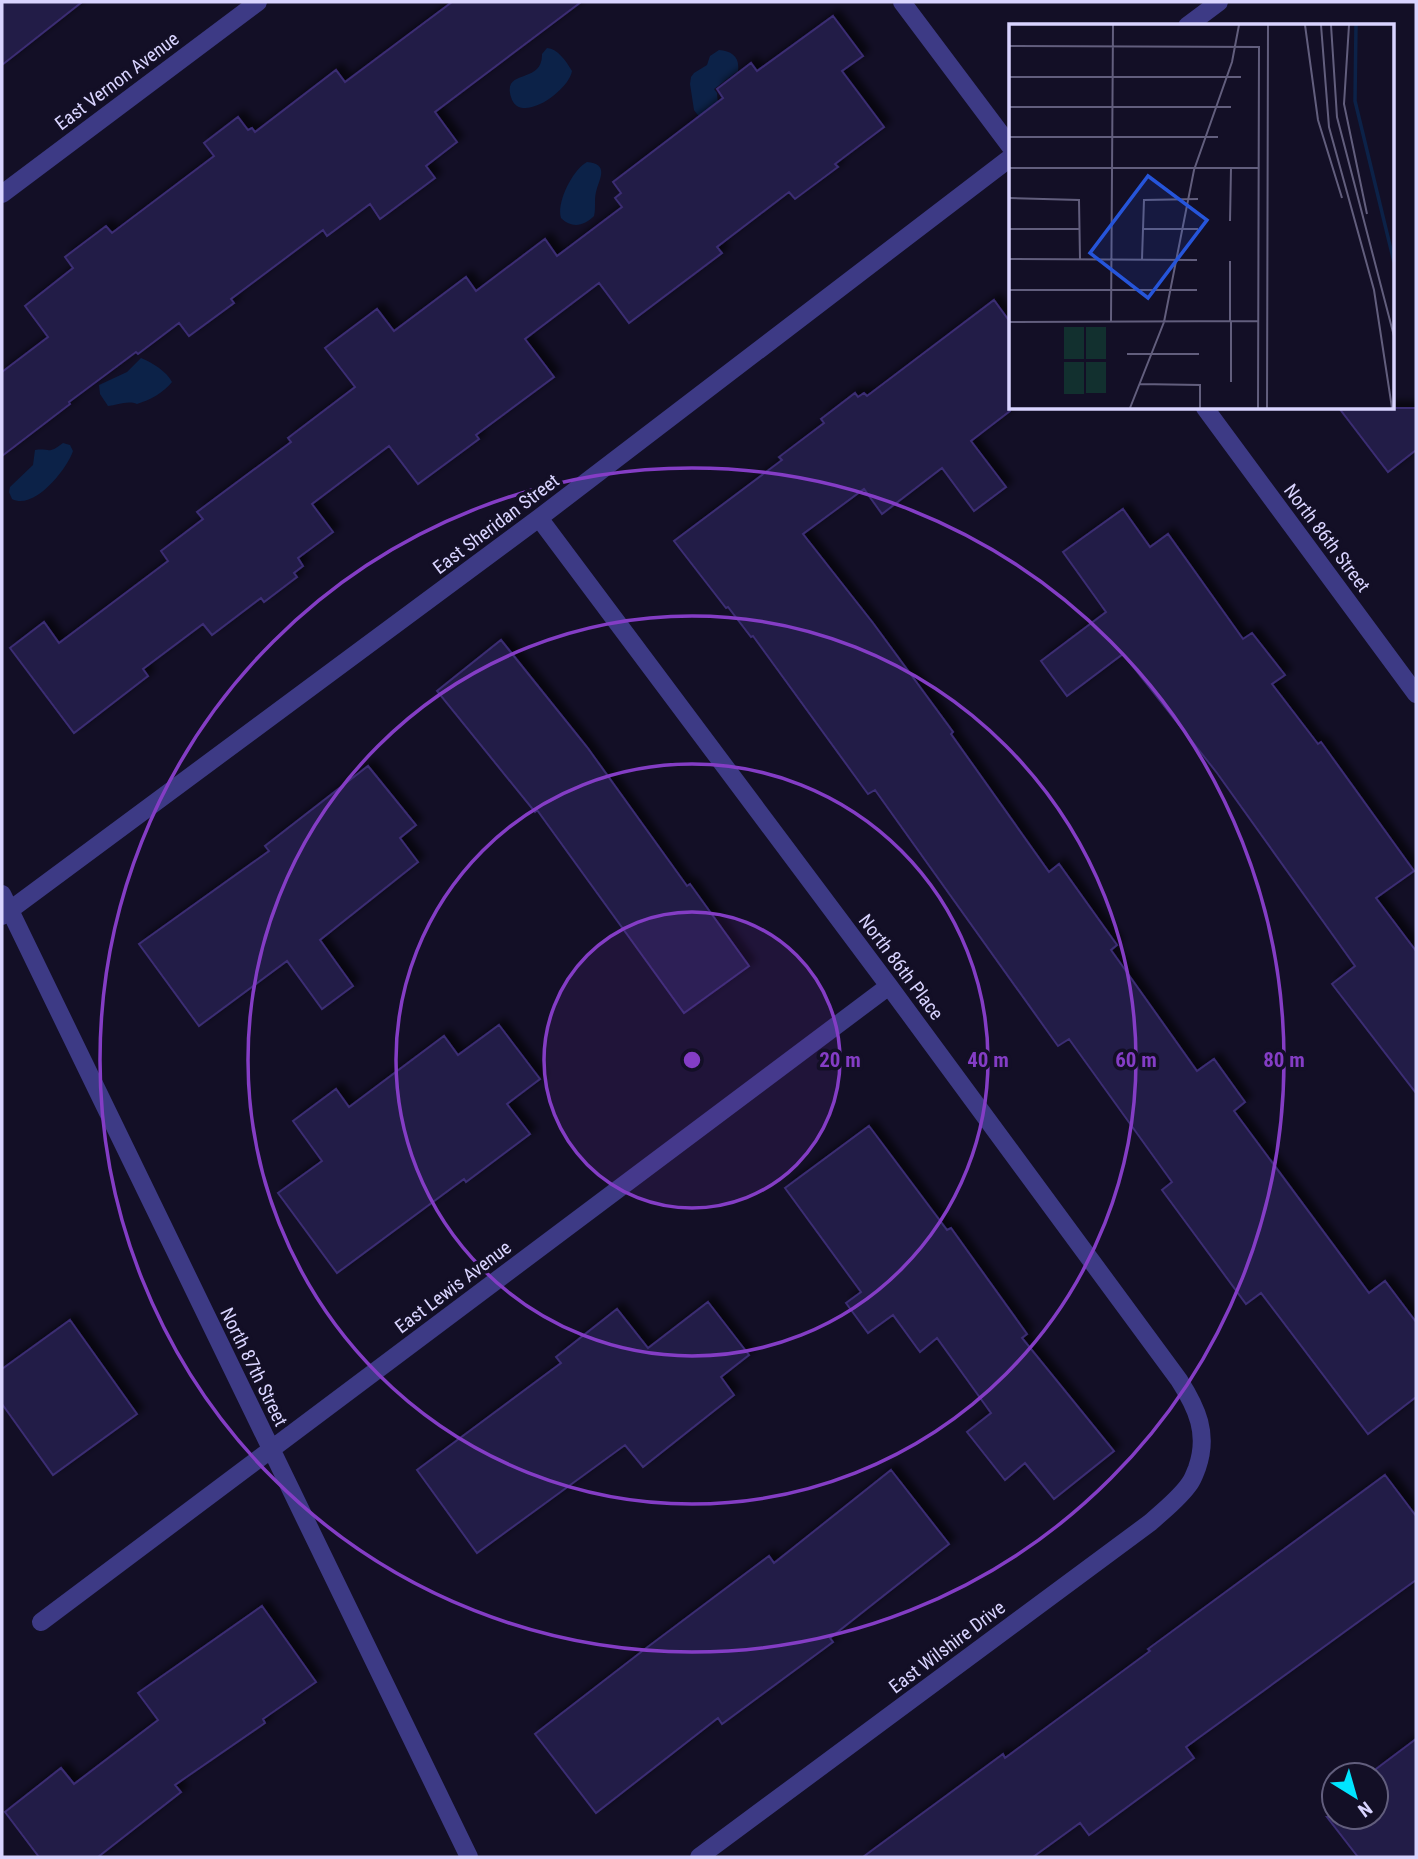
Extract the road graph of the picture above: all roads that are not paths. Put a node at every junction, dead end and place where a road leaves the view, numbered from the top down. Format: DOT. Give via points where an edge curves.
graph roads {
  1 [pos="258,2"];
  2 [pos="902,2"];
  3 [pos="1219,2"];
  4 [pos="1190,24"];
  5 [pos="1009,145"];
  6 [pos="1009,159"];
  7 [pos="2,194"];
  8 [pos="1206,410"];
  9 [pos="539,519"];
  10 [pos="1416,694"];
  11 [pos="4,907"];
  12 [pos="889,986"];
  13 [pos="271,1450"];
  14 [pos="1202,1454"];
  15 [pos="41,1622"];
  16 [pos="469,1857"];
  17 [pos="699,1857"];
  1 -- 7 [label="street, East Vernon Avenue"];
  2 -- 5 [label="street"];
  3 -- 4 [label="street"];
  6 -- 9 [label="street, East Sheridan Street"];
  8 -- 10 [label="street, North 86th Street"];
  9 -- 11 [label="street, East Sheridan Street"];
  9 -- 12 [label="street, North 86th Place"];
  11 -- 13 [label="street, North 87th Street"];
  12 -- 13 [label="street, East Lewis Avenue"];
  12 -- 14 [label="street, North 86th Place" via="1179,1380 1201,1426"];
  13 -- 15 [label="street, East Lewis Avenue"];
  13 -- 16 [label="street, North 87th Street"];
  14 -- 17 [label="street, East Wilshire Drive" via="1192,1482 1151,1522"];
}
